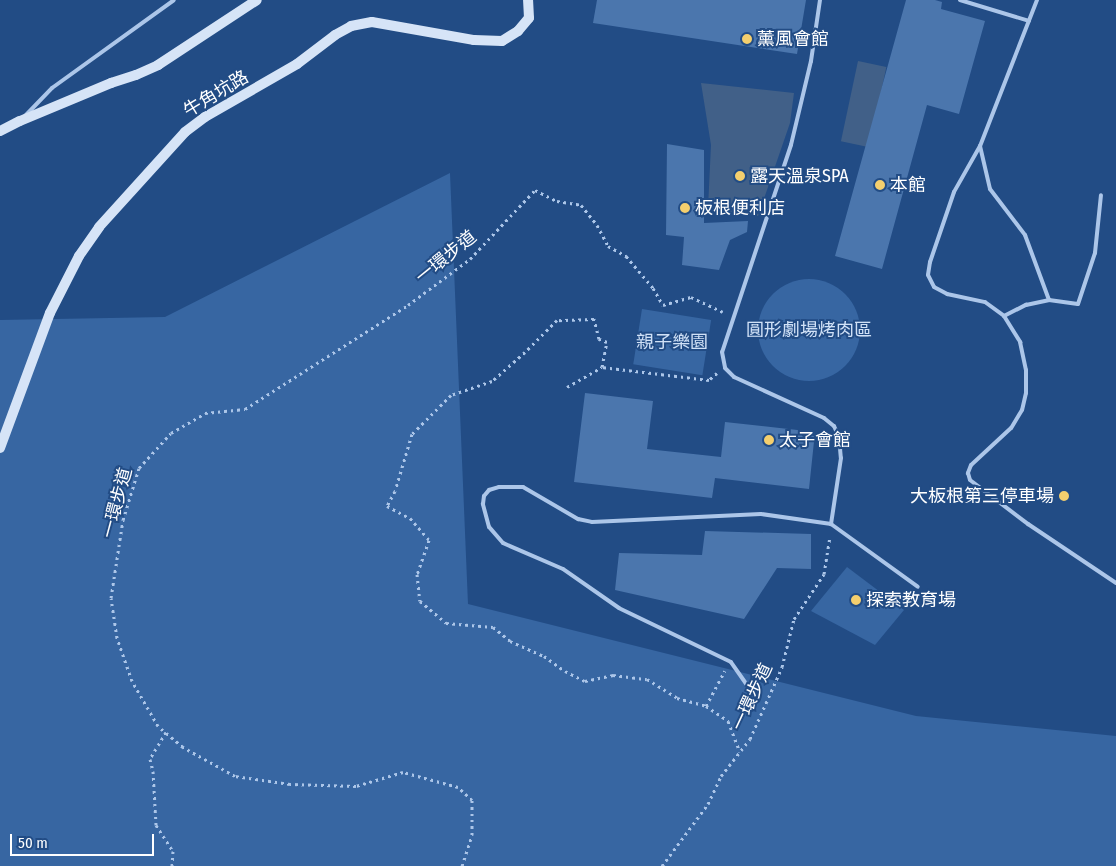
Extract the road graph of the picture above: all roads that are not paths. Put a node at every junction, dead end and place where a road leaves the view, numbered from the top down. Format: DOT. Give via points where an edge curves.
graph roads {
  1 [pos="174,0"];
  2 [pos="257,0"];
  3 [pos="528,0"];
  4 [pos="820,0"];
  5 [pos="960,0"];
  6 [pos="1038,0"];
  7 [pos="1029,21"];
  8 [pos="20,121"];
  9 [pos="0,131"];
  10 [pos="980,146"];
  11 [pos="1101,195"];
  12 [pos="1049,300"];
  13 [pos="1004,316"];
  14 [pos="0,448"];
  15 [pos="831,524"];
  16 [pos="1116,583"];
  17 [pos="918,587"];
  18 [pos="747,685"];
  1 -- 8 [label="lane" via="58,84"];
  2 -- 8 [label="street" via="158,65"];
  3 -- 14 [label="street, 牛角坑路" via="529,18 518,31 502,41 474,40 372,22 351,26 297,64 185,132 99,227 79,256 50,314"];
  4 -- 15 [label="lane" via="811,62 791,145 722,352 725,368 734,377 824,418 834,426 839,437 841,458"];
  5 -- 7 [label="lane"];
  6 -- 7 [label="lane"];
  7 -- 10 [label="lane"];
  8 -- 9 [label="street"];
  10 -- 12 [label="lane" via="990,189 1025,235"];
  10 -- 13 [label="lane" via="954,192 928,275 934,287 947,294 984,302"];
  11 -- 12 [label="lane" via="1095,253 1078,304"];
  12 -- 13 [label="lane" via="1026,305"];
  13 -- 16 [label="lane" via="1020,342 1026,370 1026,393 1022,410 1012,428 971,464 970,480 1028,524"];
  15 -- 17 [label="lane"];
  15 -- 18 [label="lane" via="761,514 592,522 578,519 523,487 499,487 489,490 484,496 489,527 502,543 563,569 619,608 731,662"];
}
